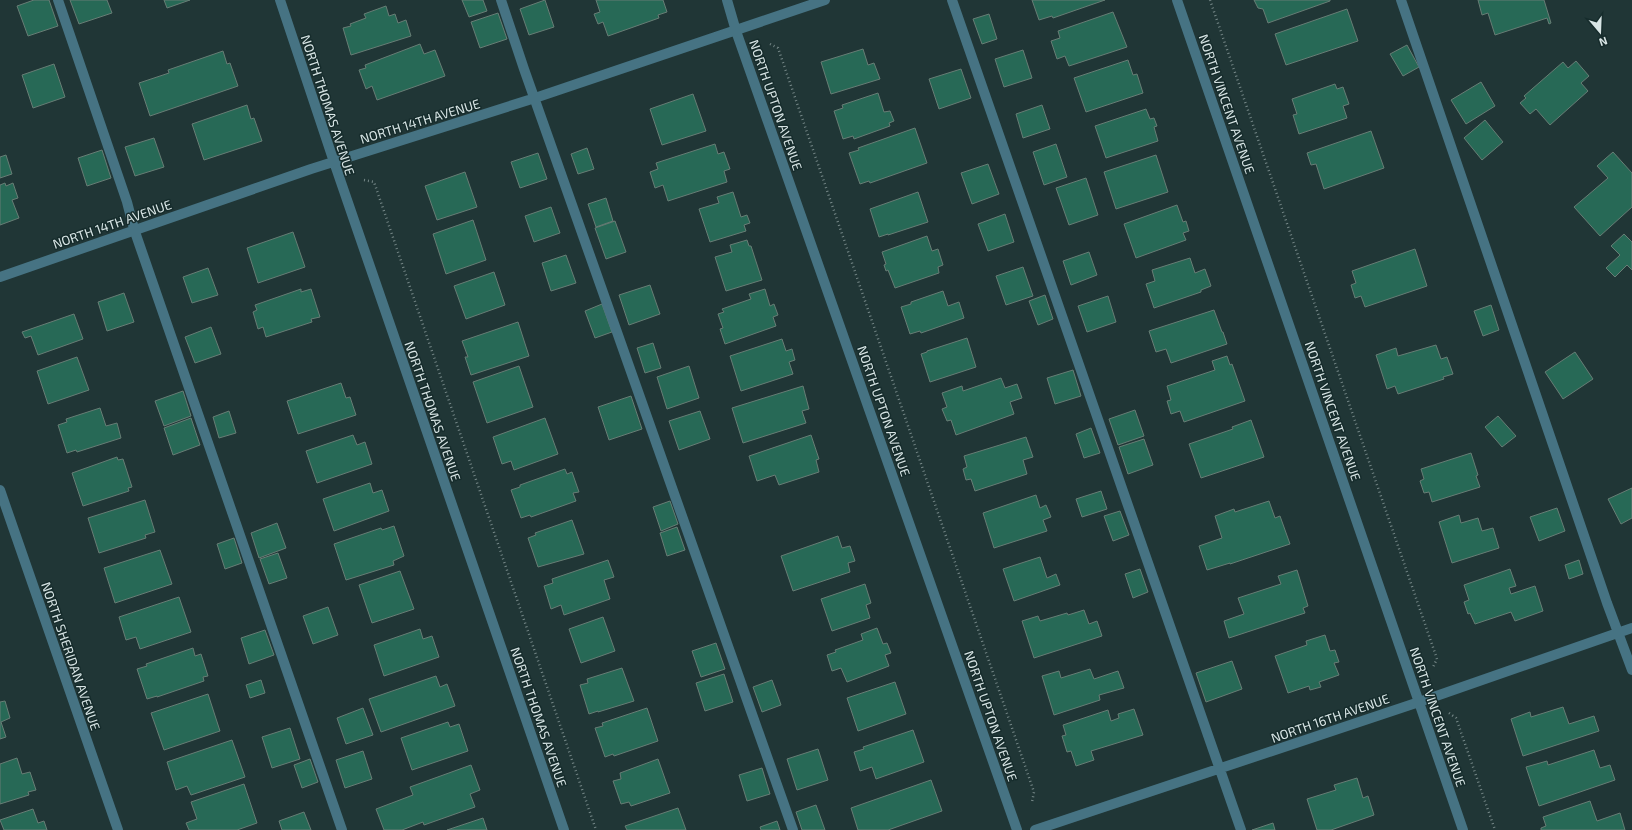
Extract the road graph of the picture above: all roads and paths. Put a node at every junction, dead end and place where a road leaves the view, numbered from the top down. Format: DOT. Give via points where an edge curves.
graph roads {
  1 [pos="58,0"];
  2 [pos="280,0"];
  3 [pos="501,0"];
  4 [pos="727,0"];
  5 [pos="826,0"];
  6 [pos="952,0"];
  7 [pos="1177,0"];
  8 [pos="1210,0"];
  9 [pos="1401,0"];
  10 [pos="736,31"];
  11 [pos="770,44"];
  12 [pos="535,98"];
  13 [pos="334,162"];
  14 [pos="364,180"];
  15 [pos="134,229"];
  16 [pos="0,277"];
  17 [pos="0,490"];
  18 [pos="1632,628"];
  19 [pos="1619,632"];
  20 [pos="1433,667"];
  21 [pos="1632,670"];
  22 [pos="1420,702"];
  23 [pos="1449,713"];
  24 [pos="1220,768"];
  25 [pos="1032,802"];
  26 [pos="118,830"];
  27 [pos="342,830"];
  28 [pos="564,830"];
  29 [pos="596,830"];
  30 [pos="793,830"];
  31 [pos="1017,830"];
  32 [pos="1035,830"];
  33 [pos="1241,830"];
  34 [pos="1464,830"];
  35 [pos="1495,830"];
  1 -- 15 [label="street"];
  2 -- 13 [label="street, NORTH THOMAS AVENUE"];
  3 -- 12 [label="street"];
  4 -- 10 [label="street, NORTH UPTON AVENUE"];
  5 -- 10 [label="street, NORTH 14TH AVENUE"];
  6 -- 24 [label="street"];
  7 -- 22 [label="street, NORTH VINCENT AVENUE"];
  8 -- 20 [label="path" via="1437,659"];
  9 -- 19 [label="street" via="1604,595"];
  10 -- 12 [label="street, NORTH 14TH AVENUE"];
  10 -- 31 [label="street, NORTH UPTON AVENUE"];
  11 -- 25 [label="path" via="778,48 781,55 1034,792"];
  12 -- 13 [label="street, NORTH 14TH AVENUE"];
  12 -- 30 [label="street"];
  13 -- 15 [label="street, NORTH 14TH AVENUE"];
  13 -- 28 [label="street, NORTH THOMAS AVENUE"];
  14 -- 29 [label="path" via="374,182"];
  15 -- 16 [label="street, NORTH 14TH AVENUE"];
  15 -- 27 [label="street"];
  17 -- 26 [label="street, NORTH SHERIDAN AVENUE"];
  18 -- 19 [label="street, NORTH 16TH AVENUE"];
  19 -- 21 [label="street"];
  19 -- 22 [label="street, NORTH 16TH AVENUE"];
  22 -- 24 [label="street, NORTH 16TH AVENUE"];
  22 -- 34 [label="street, NORTH VINCENT AVENUE"];
  23 -- 35 [label="path" via="1456,718"];
  24 -- 32 [label="street, NORTH 16TH AVENUE"];
  24 -- 33 [label="street"];
}
